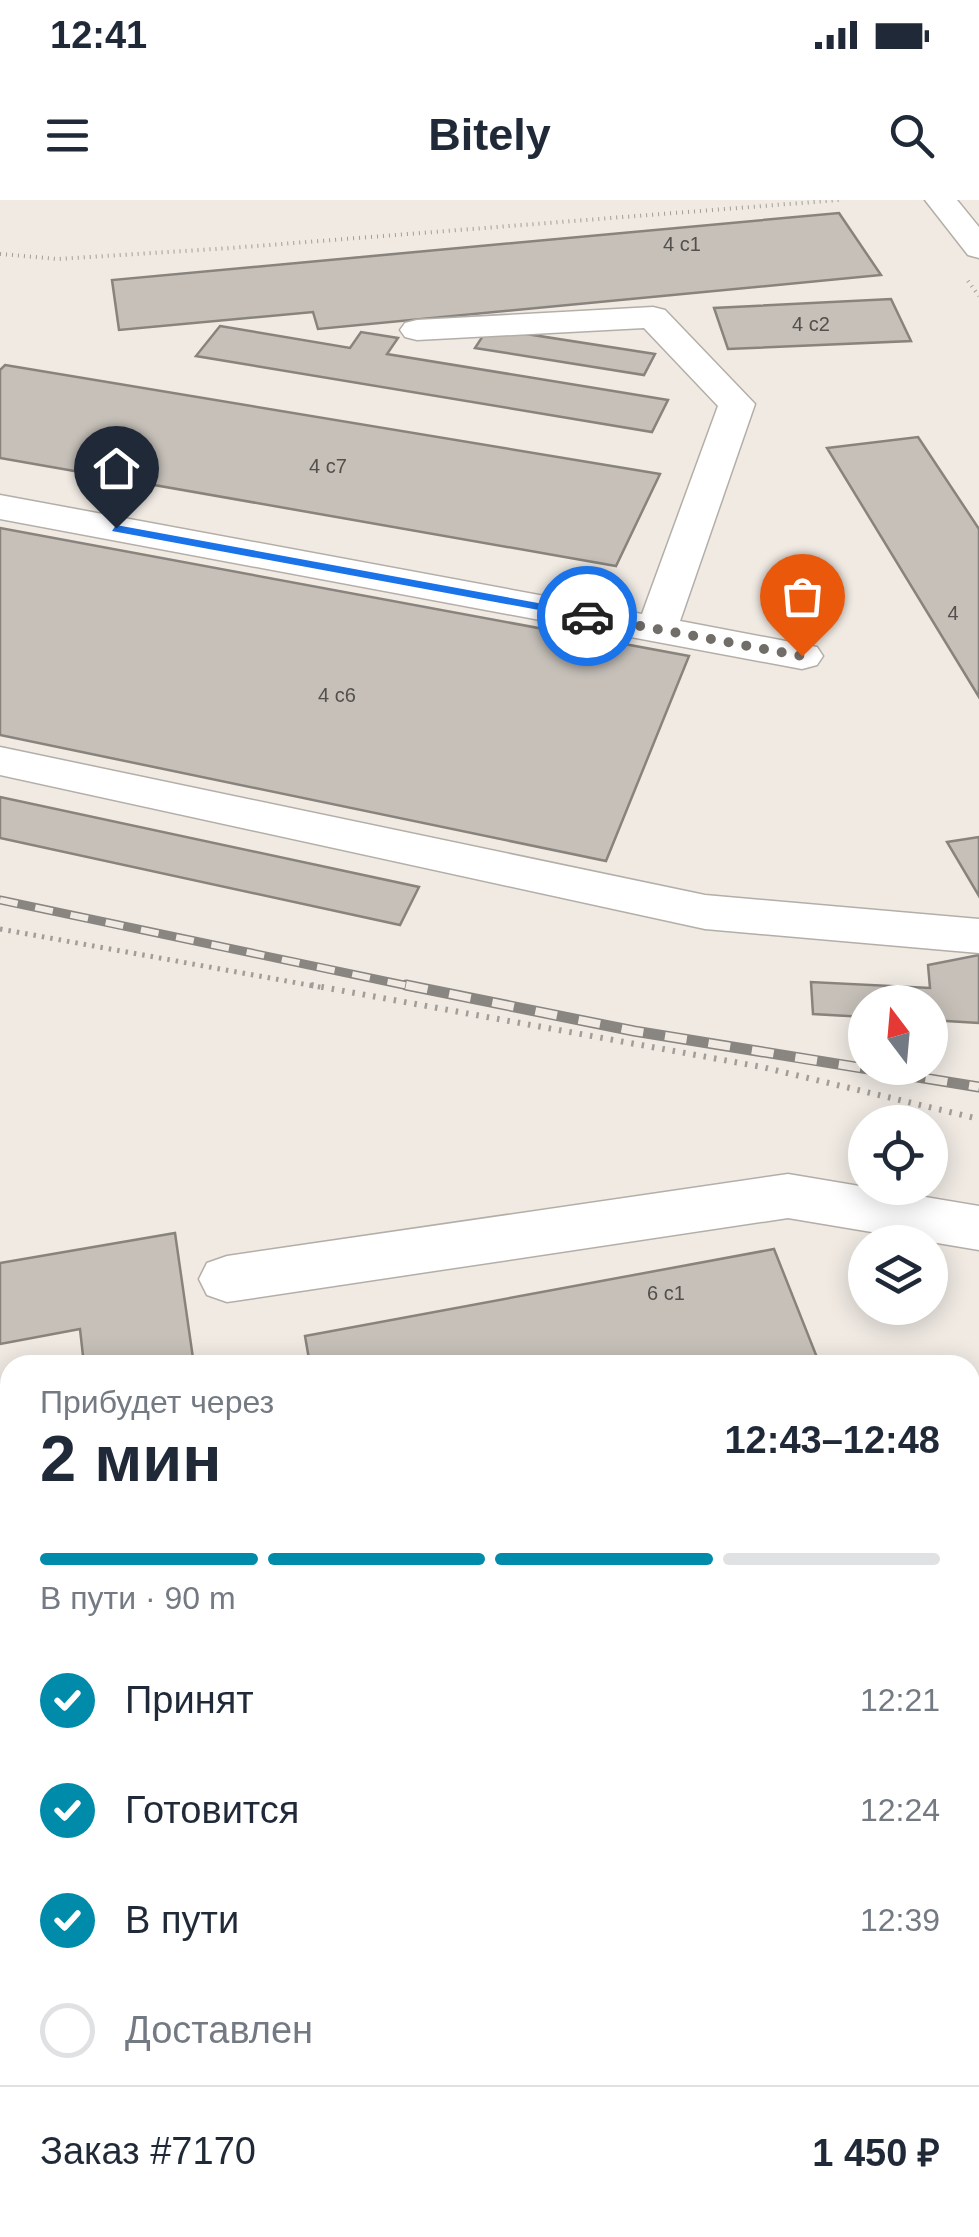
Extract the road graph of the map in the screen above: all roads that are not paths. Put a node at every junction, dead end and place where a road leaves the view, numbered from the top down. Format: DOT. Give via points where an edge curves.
graph roads {
  1 [pos="941,200"];
  2 [pos="979,248"];
  3 [pos="417,330"];
  4 [pos="0,507"];
  5 [pos="657,629"];
  6 [pos="802,656"];
  7 [pos="0,761"];
  8 [pos="979,936"];
  9 [pos="979,1228"];
  10 [pos="226,1280"];
  1 -- 2 [label="street"];
  3 -- 5 [label="street" via="654,317 737,404"];
  4 -- 5 [label="street"];
  5 -- 6 [label="street"];
  7 -- 8 [label="street" via="705,912"];
  9 -- 10 [label="street" via="788,1196"];
}
